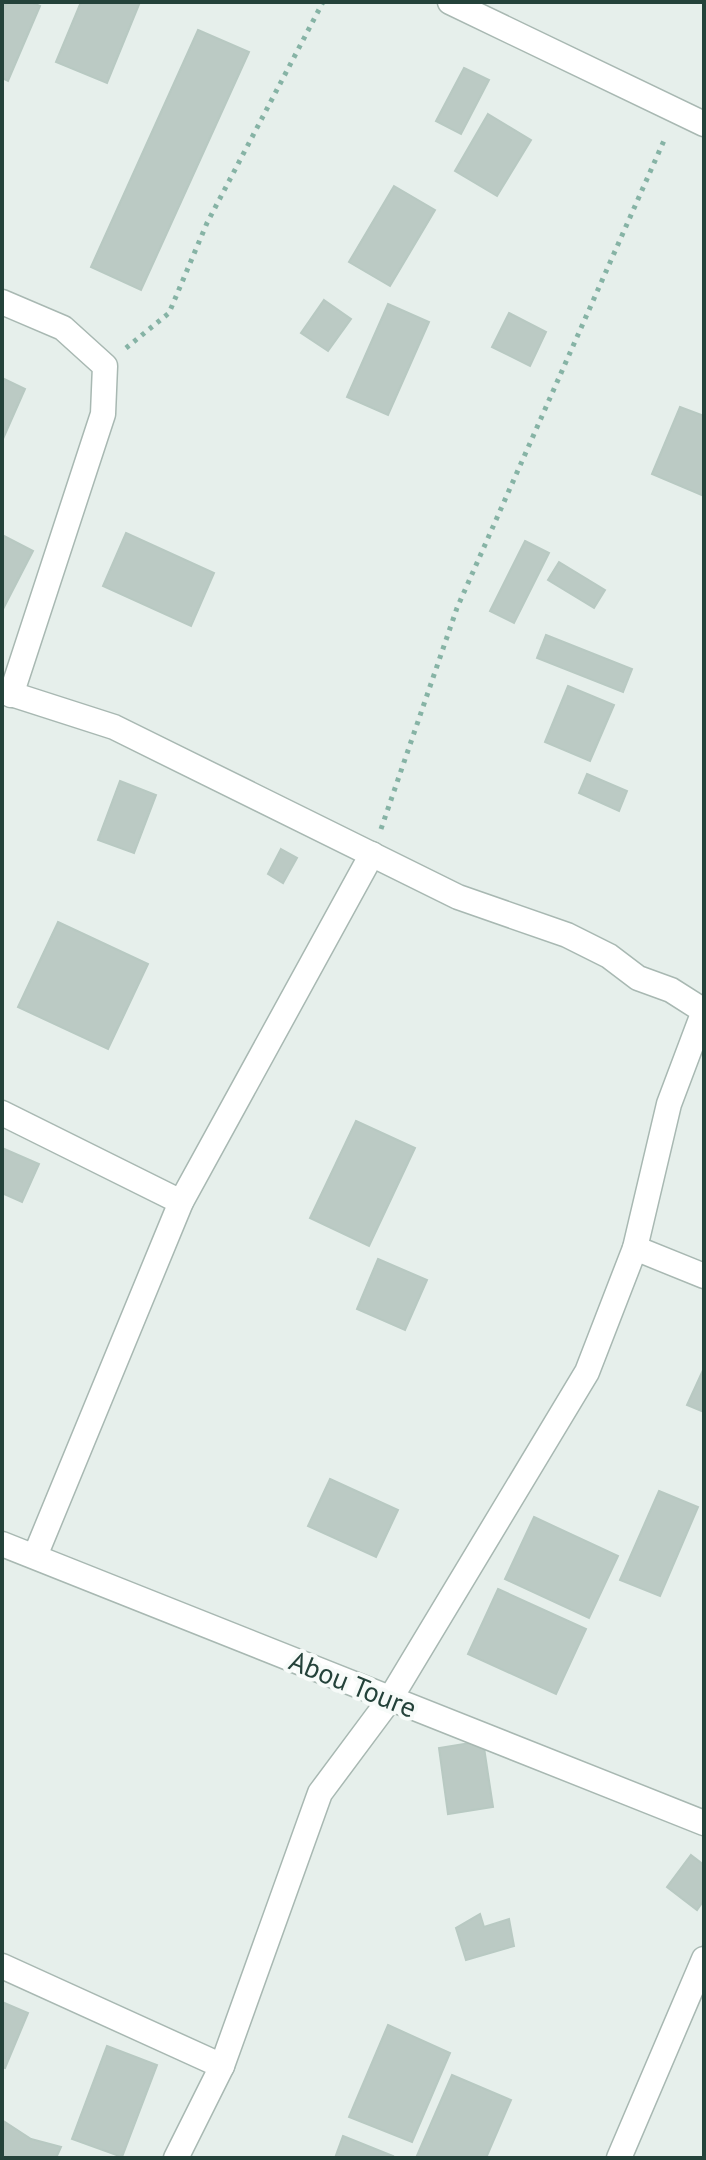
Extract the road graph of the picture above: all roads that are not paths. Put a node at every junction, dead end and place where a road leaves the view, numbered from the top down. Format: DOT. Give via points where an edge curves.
graph roads {
  1 [pos="450,2"];
  2 [pos="704,124"];
  3 [pos="2,302"];
  4 [pos="7,693"];
  5 [pos="372,854"];
  6 [pos="2,1113"];
  7 [pos="181,1202"];
  8 [pos="635,1248"];
  9 [pos="704,1276"];
  10 [pos="2,1544"];
  11 [pos="35,1556"];
  12 [pos="390,1699"];
  13 [pos="704,1823"];
  14 [pos="704,1959"];
  15 [pos="2,1966"];
  16 [pos="222,2066"];
  17 [pos="176,2158"];
  18 [pos="619,2158"];
  1 -- 2 [label="street"];
  3 -- 4 [label="street" via="63,328 105,366 103,414"];
  4 -- 5 [label="street" via="114,727"];
  5 -- 7 [label="street"];
  5 -- 8 [label="street" via="458,897 567,935 704,1011 669,1104"];
  6 -- 7 [label="street"];
  7 -- 11 [label="street"];
  8 -- 9 [label="street"];
  8 -- 12 [label="street" via="587,1372"];
  10 -- 11 [label="street, Abou Toure"];
  11 -- 12 [label="street, Abou Toure"];
  12 -- 13 [label="street, Abou Toure"];
  12 -- 16 [label="street" via="320,1793"];
  14 -- 18 [label="street"];
  15 -- 16 [label="street"];
  16 -- 17 [label="street"];
}
